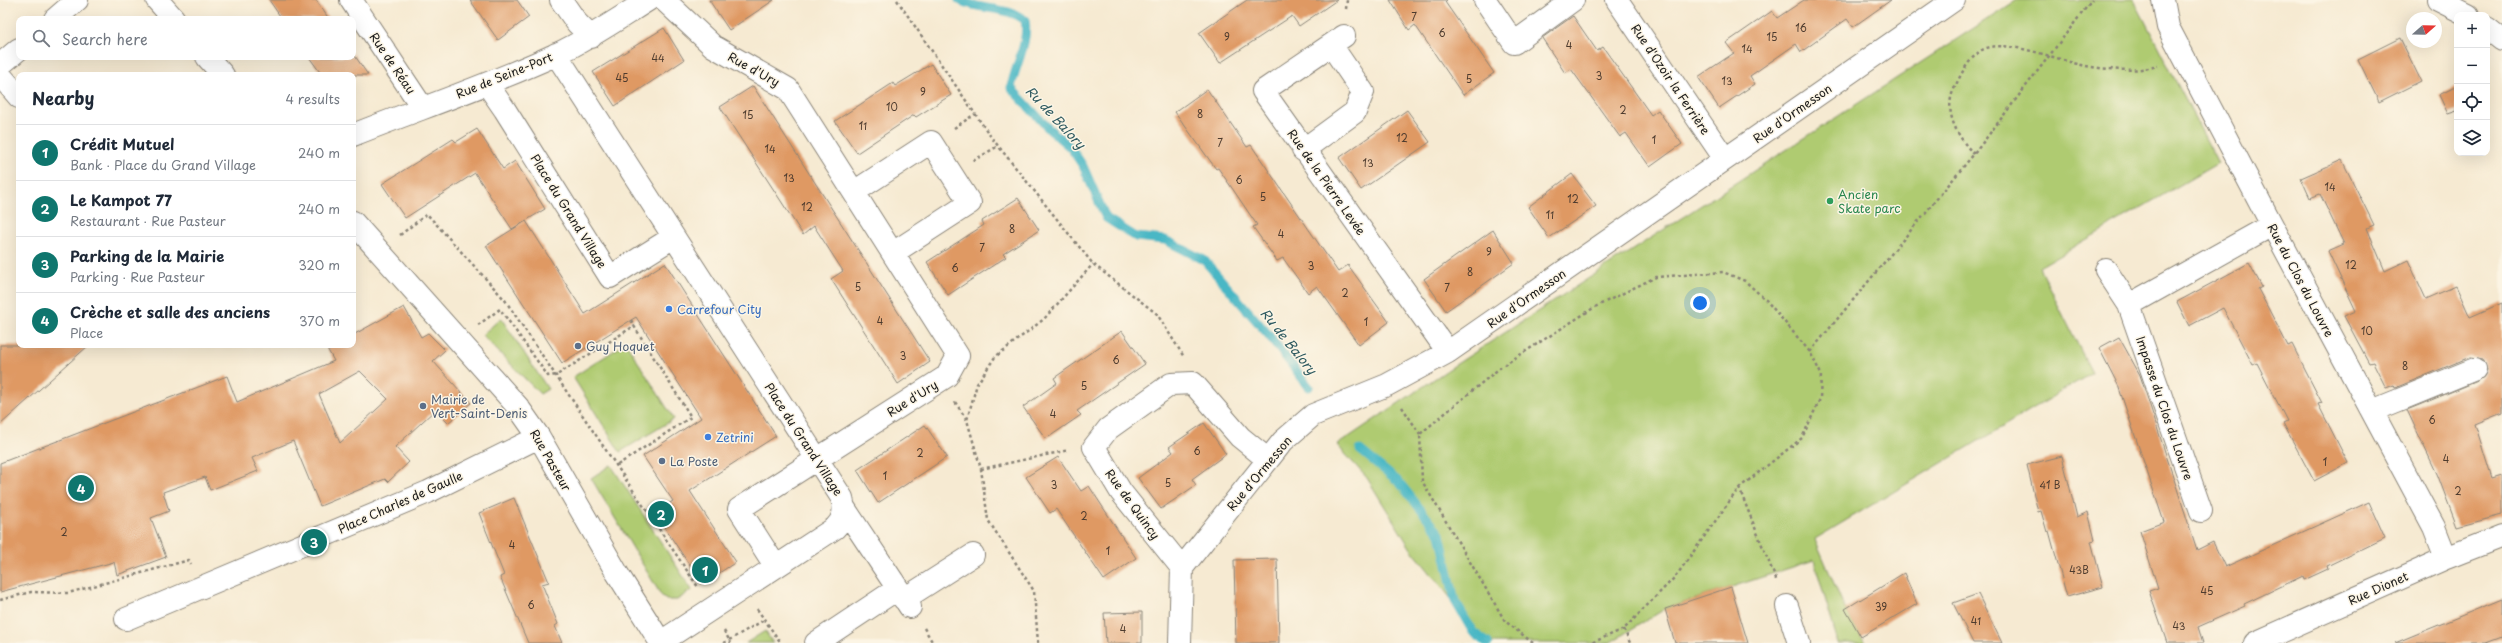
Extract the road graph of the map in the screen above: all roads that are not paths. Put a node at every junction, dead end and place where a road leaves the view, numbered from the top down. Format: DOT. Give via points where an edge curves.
graph roads {
  1 [pos="77,0"];
  2 [pos="157,0"];
  3 [pos="351,0"];
  4 [pos="561,0"];
  5 [pos="648,0"];
  6 [pos="664,0"];
  7 [pos="1485,0"];
  8 [pos="1573,0"];
  9 [pos="1617,0"];
  10 [pos="1954,0"];
  11 [pos="2163,0"];
  12 [pos="2438,0"];
  13 [pos="2462,12"];
  14 [pos="58,16"];
  15 [pos="171,16"];
  16 [pos="2490,30"];
  17 [pos="591,37"];
  18 [pos="2502,40"];
  19 [pos="16,52"];
  20 [pos="556,54"];
  21 [pos="210,60"];
  22 [pos="0,65"];
  23 [pos="220,72"];
  24 [pos="0,75"];
  25 [pos="486,84"];
  26 [pos="16,94"];
  27 [pos="422,107"];
  28 [pos="356,134"];
  29 [pos="1303,150"];
  30 [pos="1725,159"];
  31 [pos="854,192"];
  32 [pos="356,225"];
  33 [pos="2272,226"];
  34 [pos="672,238"];
  35 [pos="893,253"];
  36 [pos="2106,270"];
  37 [pos="2129,305"];
  38 [pos="1448,352"];
  39 [pos="2475,369"];
  40 [pos="2372,411"];
  41 [pos="539,437"];
  42 [pos="816,459"];
  43 [pos="1267,459"];
  44 [pos="845,509"];
  45 [pos="2201,511"];
  46 [pos="2502,536"];
  47 [pos="973,555"];
  48 [pos="2446,558"];
  49 [pos="776,566"];
  50 [pos="1182,568"];
  51 [pos="904,598"];
  52 [pos="1787,606"];
  53 [pos="126,619"];
  54 [pos="661,642"];
  55 [pos="816,643"];
  56 [pos="1180,643"];
  57 [pos="1799,643"];
  58 [pos="2255,643"];
  1 -- 14 [label="street"];
  2 -- 15 [label="street"];
  3 -- 27 [label="street, Rue de Réau"];
  4 -- 17 [label="street" via="577,23"];
  5 -- 17 [label="street, Rue de Seine-Port"];
  6 -- 31 [label="street, Rue d'Ury" via="713,46 788,89"];
  7 -- 8 [label="street" via="1514,42"];
  9 -- 30 [label="street, Rue d'Ozoir la Ferrière"];
  10 -- 30 [label="street, Rue d'Ormesson"];
  11 -- 33 [label="street, Rue du Clos du Louvre" via="2168,26"];
  12 -- 13 [label="street"];
  16 -- 18 [label="street"];
  17 -- 20 [label="street, Rue de Seine-Port"];
  19 -- 22 [label="street"];
  20 -- 25 [label="street, Rue de Seine-Port"];
  20 -- 34 [label="street, Place du Grand Village"];
  21 -- 23 [label="street"];
  24 -- 26 [label="street"];
  25 -- 27 [label="street, Rue de Seine-Port"];
  25 -- 34 [label="street, Place du Grand Village" via="610,277"];
  27 -- 28 [label="street, Rue de Seine-Port"];
  29 -- 29 [label="street, Rue de la Pierre Levée" via="1263,91 1337,41 1362,92 1355,112"];
  29 -- 38 [label="street, Rue de la Pierre Levée"];
  30 -- 38 [label="street, Rue d'Ormesson"];
  31 -- 35 [label="street, Rue d'Ury"];
  31 -- 35 [label="street" via="931,142 970,203"];
  32 -- 41 [label="street, Rue Pasteur" via="518,407"];
  33 -- 37 [label="street"];
  33 -- 40 [label="street, Rue du Clos du Louvre"];
  34 -- 42 [label="street, Place du Grand Village"];
  35 -- 42 [label="street, Rue d'Ury" via="958,356 947,376"];
  36 -- 37 [label="street, Impasse du Clos du Louvre"];
  37 -- 45 [label="street, Impasse du Clos du Louvre"];
  38 -- 43 [label="street, Rue d'Ormesson" via="1387,385 1312,415 1282,441"];
  39 -- 40 [label="street"];
  40 -- 48 [label="street, Rue du Clos du Louvre" via="2434,527"];
  41 -- 53 [label="street, Place Charles de Gaulle" via="428,492"];
  41 -- 54 [label="street, Rue Pasteur" via="617,573"];
  42 -- 44 [label="street, Place du Grand Village" via="842,498"];
  42 -- 49 [label="street" via="739,509"];
  43 -- 50 [label="street, Rue d'Ormesson"];
  43 -- 50 [label="street, Rue de Quincy" via="1240,437 1193,383 1171,384 1108,429 1094,447 1121,492"];
  44 -- 49 [label="street, Place du Grand Village" via="842,522 835,528"];
  44 -- 51 [label="street"];
  46 -- 48 [label="street, Rue Dionet"];
  47 -- 51 [label="street"];
  48 -- 58 [label="street, Rue Dionet"];
  49 -- 54 [label="street, Place du Grand Village"];
  50 -- 56 [label="street"];
  51 -- 55 [label="street"];
  52 -- 57 [label="street"];
}
